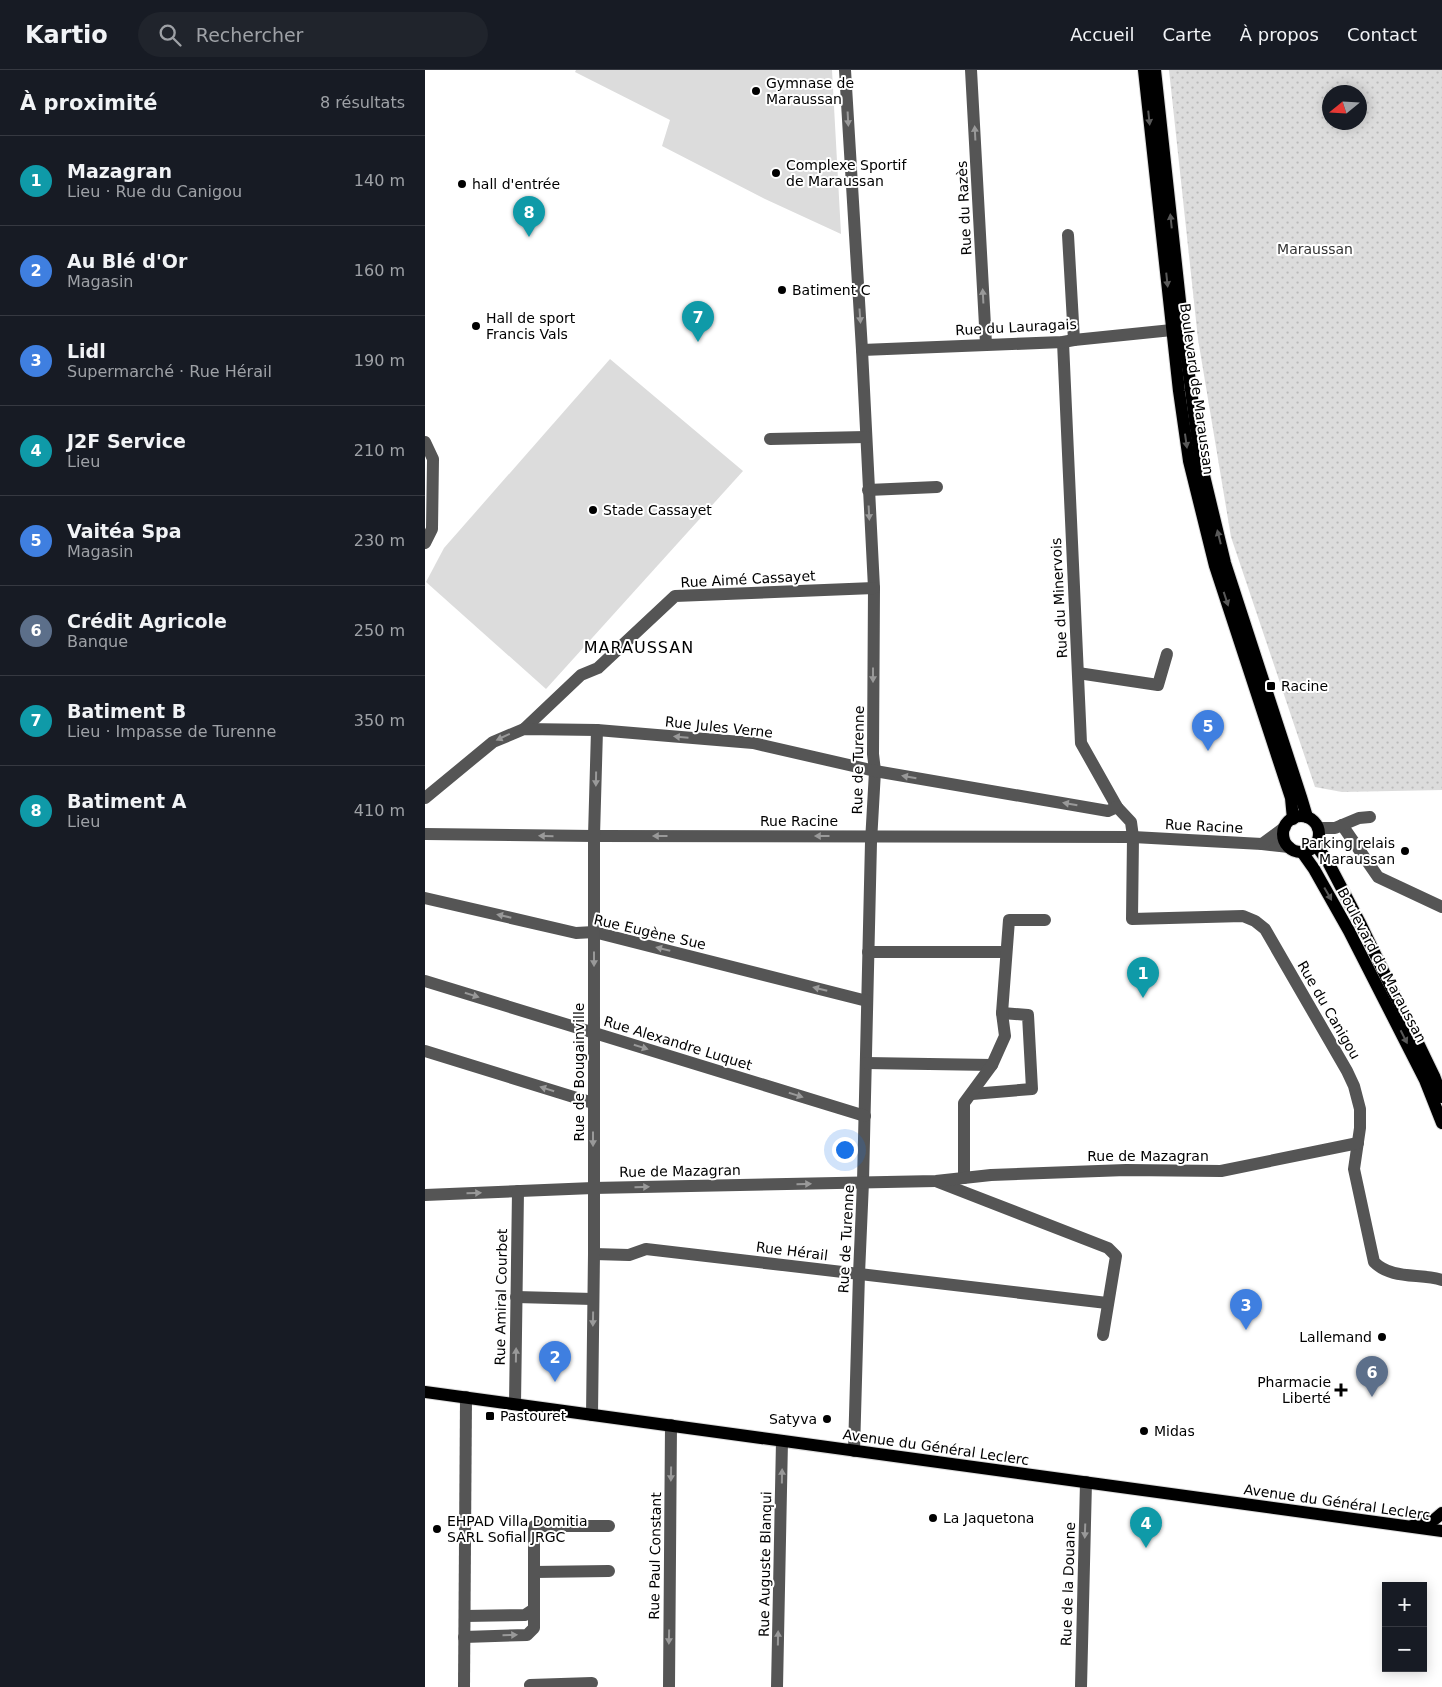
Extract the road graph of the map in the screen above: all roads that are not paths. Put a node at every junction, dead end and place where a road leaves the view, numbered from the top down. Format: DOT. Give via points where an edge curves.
graph roads {
  1 [pos="845,70"];
  2 [pos="971,70"];
  3 [pos="1144,70"];
  4 [pos="1155,70"];
  5 [pos="1068,235"];
  6 [pos="1172,330"];
  7 [pos="1068,341"];
  8 [pos="986,344"];
  9 [pos="862,350"];
  10 [pos="866,437"];
  11 [pos="770,439"];
  12 [pos="425,442"];
  13 [pos="937,487"];
  14 [pos="868,490"];
  15 [pos="425,543"];
  16 [pos="874,588"];
  17 [pos="1167,654"];
  18 [pos="1078,673"];
  19 [pos="524,729"];
  20 [pos="597,730"];
  21 [pos="875,771"];
  22 [pos="425,798"];
  23 [pos="1117,807"];
  24 [pos="1307,817"];
  25 [pos="1370,817"];
  26 [pos="1289,823"];
  27 [pos="1343,825"];
  28 [pos="1318,828"];
  29 [pos="425,834"];
  30 [pos="595,836"];
  31 [pos="871,836"];
  32 [pos="1133,837"];
  33 [pos="1262,844"];
  34 [pos="1316,845"];
  35 [pos="1289,848"];
  36 [pos="1302,852"];
  37 [pos="425,898"];
  38 [pos="1442,907"];
  39 [pos="1045,920"];
  40 [pos="594,932"];
  41 [pos="869,952"];
  42 [pos="1005,952"];
  43 [pos="425,981"];
  44 [pos="867,1001"];
  45 [pos="1002,1013"];
  46 [pos="595,1033"];
  47 [pos="425,1051"];
  48 [pos="866,1063"];
  49 [pos="992,1065"];
  50 [pos="972,1094"];
  51 [pos="1442,1097"];
  52 [pos="593,1103"];
  53 [pos="865,1116"];
  54 [pos="1442,1123"];
  55 [pos="1358,1143"];
  56 [pos="964,1178"];
  57 [pos="936,1181"];
  58 [pos="863,1182"];
  59 [pos="593,1188"];
  60 [pos="518,1191"];
  61 [pos="425,1195"];
  62 [pos="594,1254"];
  63 [pos="859,1274"];
  64 [pos="1439,1277"];
  65 [pos="516,1297"];
  66 [pos="593,1299"];
  67 [pos="1107,1303"];
  68 [pos="1103,1335"];
  69 [pos="425,1392"];
  70 [pos="466,1397"];
  71 [pos="515,1404"];
  72 [pos="592,1415"];
  73 [pos="671,1426"];
  74 [pos="782,1441"];
  75 [pos="854,1451"];
  76 [pos="1086,1482"];
  77 [pos="1442,1514"];
  78 [pos="609,1526"];
  79 [pos="1409,1527"];
  80 [pos="1442,1531"];
  81 [pos="609,1571"];
  82 [pos="534,1572"];
  83 [pos="534,1609"];
  84 [pos="465,1616"];
  85 [pos="464,1637"];
  86 [pos="592,1683"];
  87 [pos="464,1687"];
  88 [pos="531,1687"];
  89 [pos="669,1687"];
  90 [pos="777,1687"];
  91 [pos="1081,1687"];
  1 -- 9 [label="street, Rue de Turenne, one-way"];
  8 -- 2 [label="street, Rue du Razès, one-way"];
  3 -- 6 [label="main road, Boulevard de Maraussan, one-way"];
  24 -- 4 [label="main road, Boulevard de Maraussan, one-way" via="1225,563 1200,459"];
  5 -- 7 [label="street, Rue du Minervois"];
  6 -- 7 [label="street, Rue du Lauragais"];
  6 -- 26 [label="main road, Boulevard de Maraussan, one-way" via="1189,461 1215,566 1291,798"];
  7 -- 8 [label="street, Rue du Lauragais"];
  7 -- 18 [label="street, Rue du Minervois"];
  8 -- 9 [label="street, Rue du Lauragais"];
  9 -- 10 [label="street, Rue de Turenne"];
  10 -- 11 [label="street"];
  10 -- 14 [label="street, Rue de Turenne"];
  12 -- 15 [label="street" via="433,459 431,529"];
  13 -- 14 [label="street"];
  14 -- 16 [label="street, Rue de Turenne, one-way"];
  16 -- 19 [label="street, Rue Aimé Cassayet" via="675,596 598,668 581,675"];
  16 -- 21 [label="street, Rue de Turenne, one-way"];
  17 -- 18 [label="street" via="1158,685"];
  18 -- 23 [label="street, Rue du Minervois" via="1081,743"];
  19 -- 20 [label="street, Rue Jules Verne"];
  19 -- 22 [label="street, Rue Jules Verne, one-way" via="493,742"];
  21 -- 20 [label="street, Rue Jules Verne, one-way" via="753,743"];
  20 -- 30 [label="street, Rue de Bougainville, one-way"];
  23 -- 21 [label="street, Rue Jules Verne, one-way" via="1108,811"];
  21 -- 31 [label="street, Rue de Turenne"];
  23 -- 32 [label="street, Rue du Minervois" via="1131,822"];
  24 -- 26 [label="main road"];
  24 -- 28 [label="main road"];
  25 -- 27 [label="street"];
  26 -- 33 [label="street"];
  26 -- 35 [label="main road" via="1284,838"];
  27 -- 28 [label="street"];
  27 -- 38 [label="street" via="1378,877"];
  28 -- 34 [label="main road"];
  30 -- 29 [label="street, Rue Racine, one-way"];
  31 -- 30 [label="street, Rue Racine, one-way"];
  30 -- 40 [label="street, Rue de Bougainville"];
  31 -- 32 [label="street, Rue Racine"];
  31 -- 41 [label="street, Rue de Turenne"];
  32 -- 33 [label="street, Rue Racine"];
  32 -- 55 [label="street, Rue du Canigou" via="1132,919 1243,916 1265,929 1354,1086 1360,1109"];
  33 -- 35 [label="street, Rue Racine"];
  34 -- 36 [label="main road"];
  34 -- 51 [label="main road, Boulevard de Maraussan" via="1361,925"];
  35 -- 36 [label="main road"];
  36 -- 54 [label="main road, Boulevard de Maraussan, one-way" via="1354,940 1425,1080"];
  40 -- 37 [label="street, Rue Eugène Sue, one-way" via="576,932"];
  39 -- 42 [label="street" via="1009,920"];
  44 -- 40 [label="street, Rue Eugène Sue, one-way"];
  40 -- 46 [label="street, Rue de Bougainville, one-way"];
  41 -- 42 [label="street"];
  41 -- 44 [label="street, Rue de Turenne"];
  42 -- 45 [label="street"];
  43 -- 46 [label="street, Rue Alexandre Luquet, one-way"];
  44 -- 48 [label="street, Rue de Turenne"];
  45 -- 49 [label="street" via="1005,1036"];
  45 -- 50 [label="street" via="1028,1015 1031,1088"];
  46 -- 52 [label="street, Rue de Bougainville"];
  46 -- 53 [label="street, Rue Alexandre Luquet, one-way"];
  52 -- 47 [label="street, one-way"];
  48 -- 49 [label="street"];
  48 -- 53 [label="street, Rue de Turenne"];
  49 -- 50 [label="street"];
  50 -- 56 [label="street" via="964,1103"];
  52 -- 59 [label="street, Rue de Bougainville, one-way"];
  53 -- 58 [label="street, Rue de Turenne"];
  55 -- 56 [label="street, Rue de Mazagran" via="1221,1171 1126,1170"];
  55 -- 64 [label="street, Rue du Canigou" via="1354,1169 1374,1262 1381,1269 1397,1274"];
  56 -- 57 [label="street, Rue de Mazagran"];
  57 -- 58 [label="street, Rue de Mazagran"];
  57 -- 67 [label="street, Rue de Mazagran" via="1108,1248 1116,1256"];
  59 -- 58 [label="street, Rue de Mazagran, one-way"];
  58 -- 63 [label="street, Rue de Turenne"];
  59 -- 60 [label="street, Rue de Mazagran"];
  59 -- 62 [label="street, Rue de Bougainville"];
  61 -- 60 [label="street, Rue de Mazagran, one-way"];
  60 -- 65 [label="street, Rue Amiral Courbet"];
  62 -- 63 [label="street, Rue Hérail" via="629,1255 646,1248"];
  62 -- 66 [label="street, Rue de Bougainville"];
  63 -- 67 [label="street, Rue Hérail"];
  63 -- 75 [label="street, Rue de Turenne"];
  65 -- 66 [label="street"];
  71 -- 65 [label="street, Rue Amiral Courbet, one-way"];
  66 -- 72 [label="street, Rue de Bougainville, one-way"];
  67 -- 68 [label="street"];
  69 -- 70 [label="main road, Avenue du Général Leclerc"];
  70 -- 71 [label="main road, Avenue du Général Leclerc"];
  70 -- 84 [label="street"];
  71 -- 72 [label="main road, Avenue du Général Leclerc"];
  72 -- 73 [label="main road, Avenue du Général Leclerc"];
  73 -- 74 [label="main road, Avenue du Général Leclerc"];
  73 -- 89 [label="street, Rue Paul Constant, one-way"];
  74 -- 75 [label="main road, Avenue du Général Leclerc"];
  90 -- 74 [label="street, Rue Auguste Blanqui, one-way"];
  75 -- 76 [label="main road, Avenue du Général Leclerc"];
  76 -- 79 [label="main road, Avenue du Général Leclerc"];
  76 -- 91 [label="street, Rue de la Douane, one-way"];
  77 -- 79 [label="main road"];
  78 -- 82 [label="street" via="534,1526"];
  79 -- 80 [label="main road, Avenue du Général Leclerc"];
  81 -- 82 [label="street"];
  82 -- 83 [label="street"];
  83 -- 84 [label="street" via="525,1615"];
  85 -- 83 [label="street, one-way" via="527,1635 534,1628"];
  84 -- 85 [label="street"];
  85 -- 87 [label="street"];
  86 -- 88 [label="street"];
}
